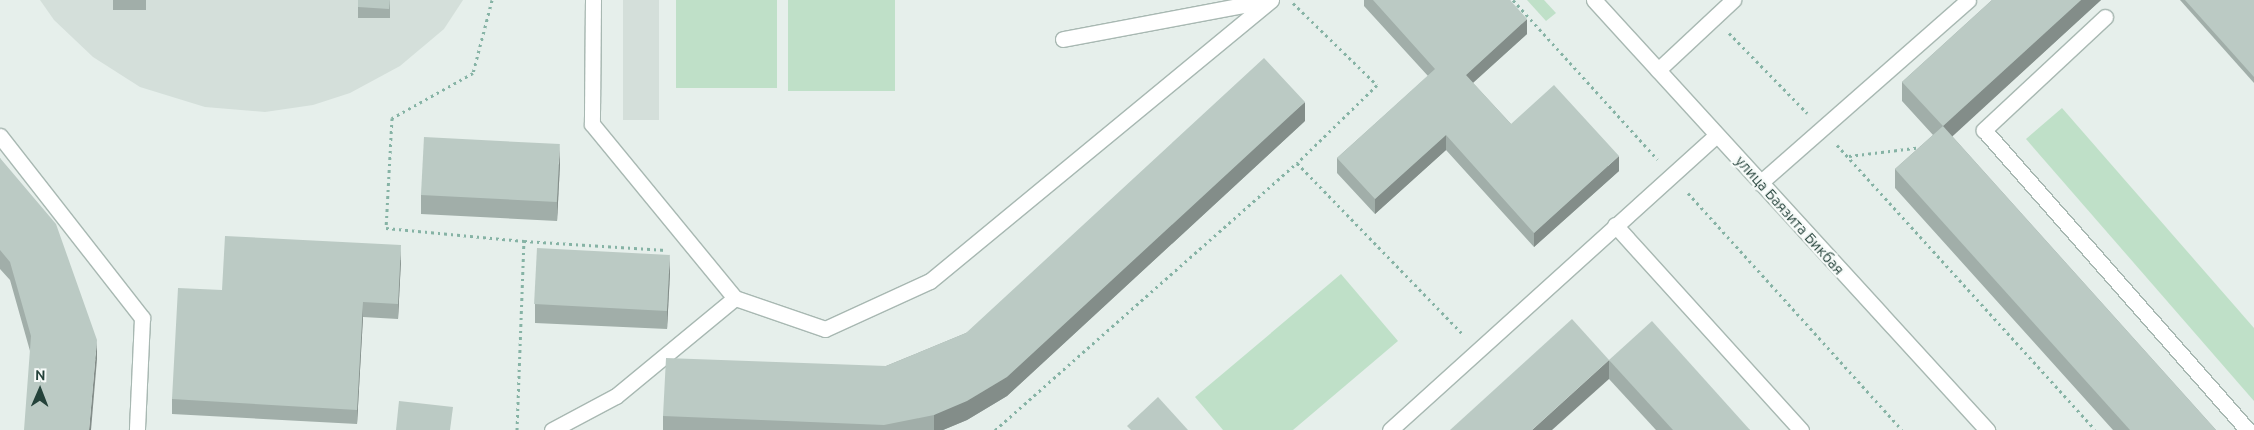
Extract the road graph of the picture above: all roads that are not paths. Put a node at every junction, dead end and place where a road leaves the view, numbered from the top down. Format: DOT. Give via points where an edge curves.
graph roads {
  1 [pos="593,0"];
  2 [pos="1270,0"];
  3 [pos="1594,0"];
  4 [pos="1733,0"];
  5 [pos="1968,0"];
  6 [pos="2105,17"];
  7 [pos="1064,39"];
  8 [pos="1658,70"];
  9 [pos="1717,135"];
  10 [pos="0,136"];
  11 [pos="1760,183"];
  12 [pos="1615,225"];
  13 [pos="735,298"];
  14 [pos="137,430"];
  15 [pos="552,430"];
  16 [pos="1390,430"];
  17 [pos="1801,430"];
  18 [pos="1987,430"];
  19 [pos="2248,430"];
  1 -- 13 [label="main road" via="592,124"];
  2 -- 7 [label="main road"];
  2 -- 13 [label="main road" via="930,281 825,329"];
  3 -- 8 [label="main road, улица Баязита Бикбая"];
  4 -- 8 [label="main road"];
  5 -- 11 [label="main road"];
  6 -- 19 [label="main road" via="1984,130"];
  8 -- 9 [label="main road, улица Баязита Бикбая"];
  9 -- 11 [label="main road, улица Баязита Бикбая"];
  9 -- 12 [label="main road"];
  10 -- 14 [label="main road" via="142,318"];
  11 -- 18 [label="main road, улица Баязита Бикбая"];
  12 -- 16 [label="main road"];
  12 -- 17 [label="main road"];
  13 -- 15 [label="main road" via="616,396"];
}
